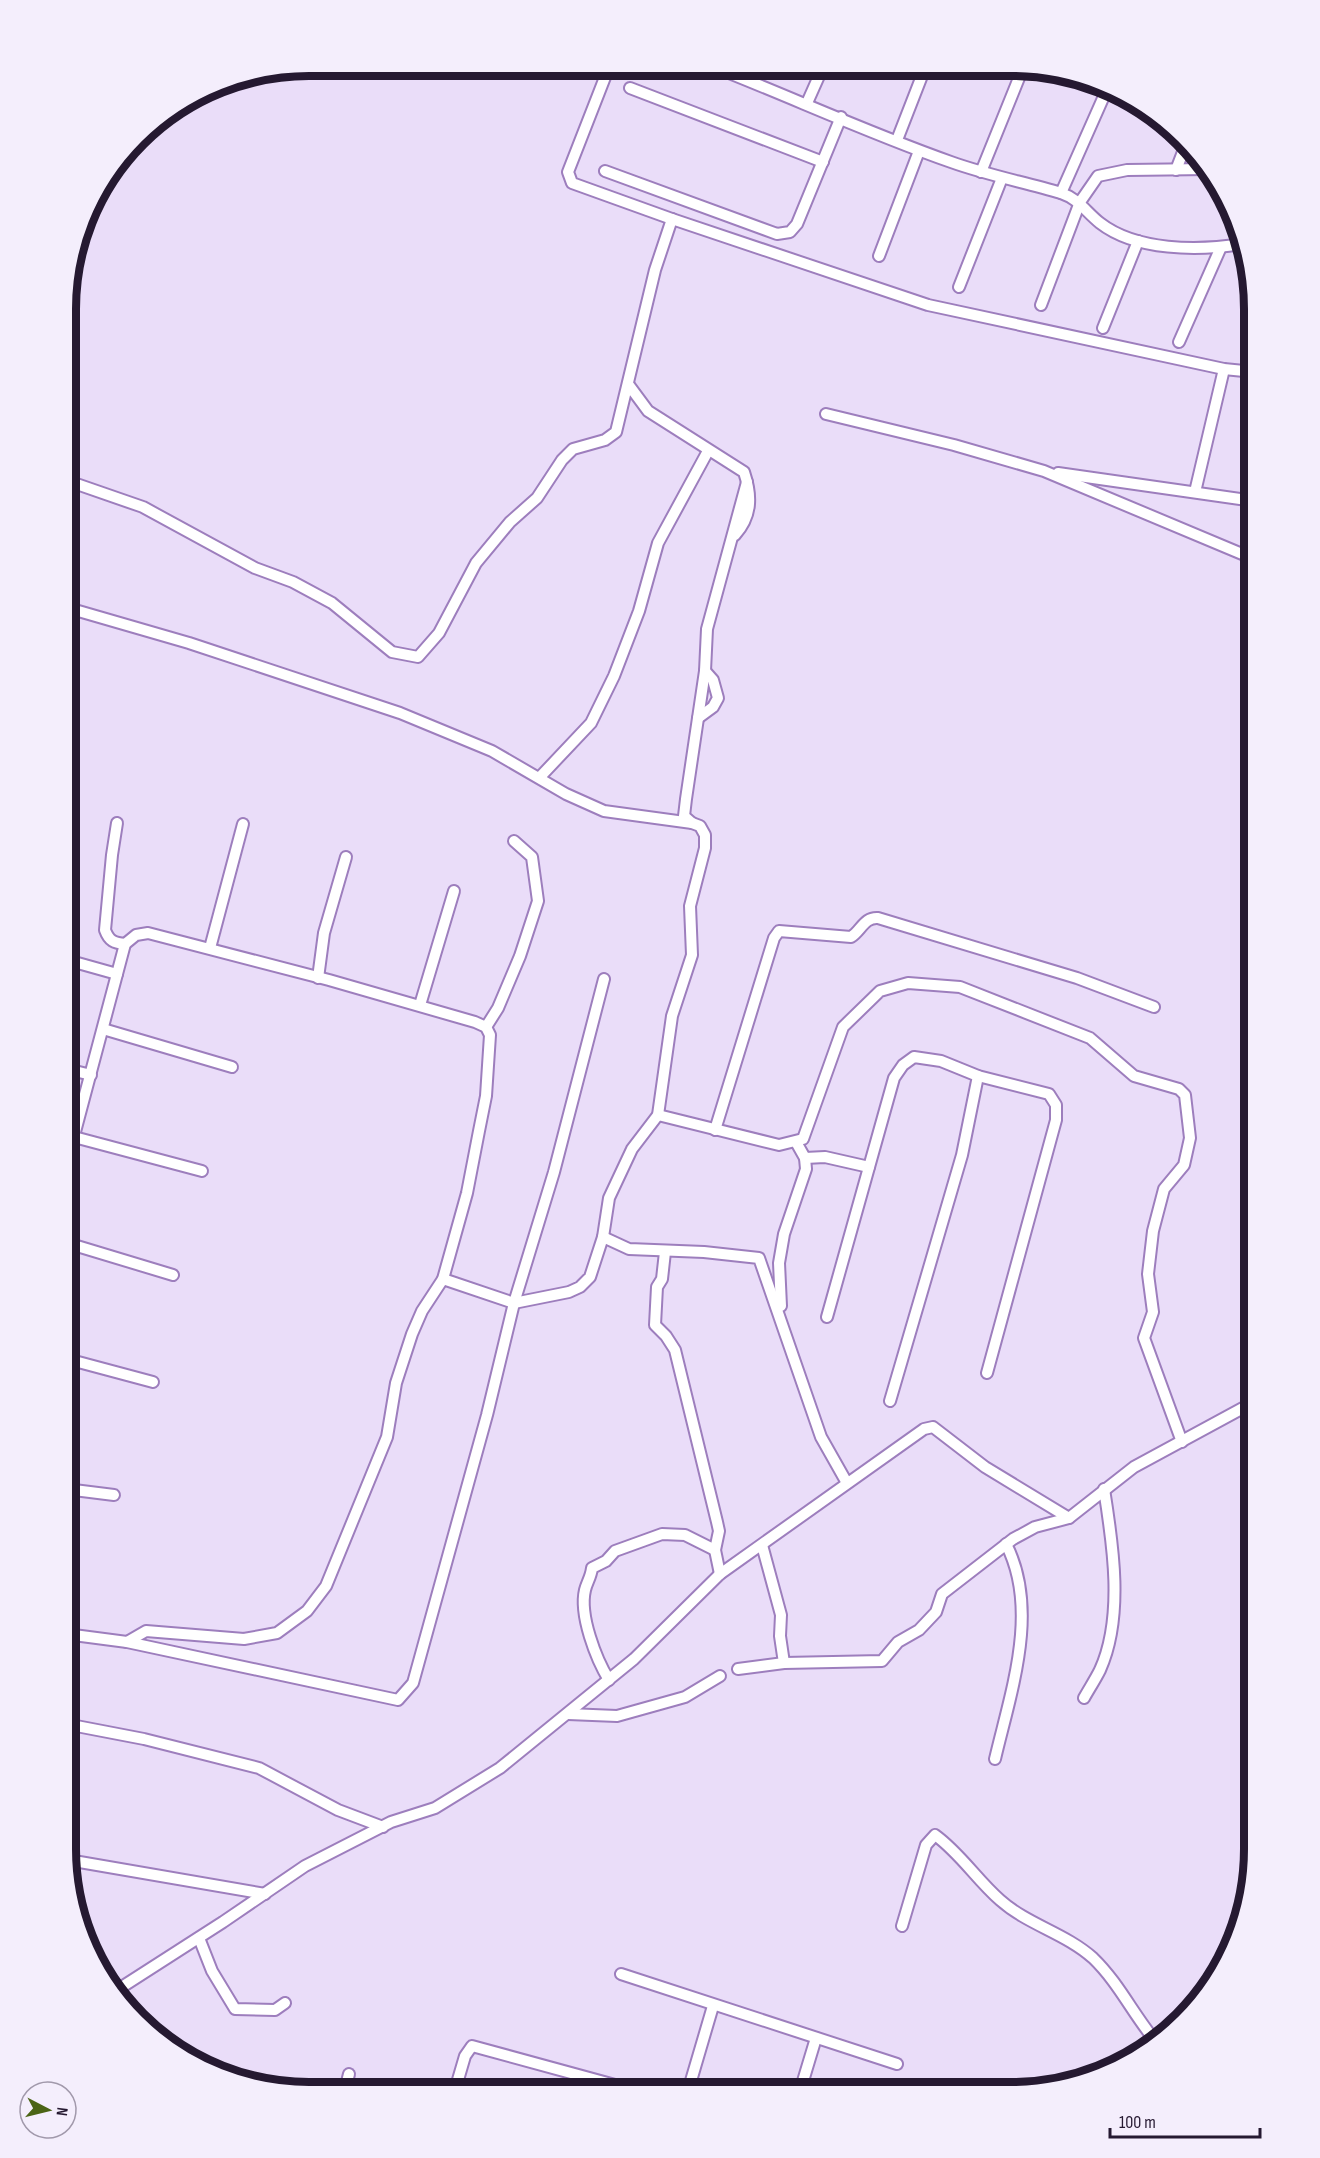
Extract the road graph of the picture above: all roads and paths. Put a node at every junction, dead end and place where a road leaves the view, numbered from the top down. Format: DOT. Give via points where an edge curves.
graph roads {
  1 [pos="605,76"];
  2 [pos="737,76"];
  3 [pos="819,76"];
  4 [pos="922,76"];
  5 [pos="1020,77"];
  6 [pos="630,88"];
  7 [pos="1104,96"];
  8 [pos="807,103"];
  9 [pos="841,117"];
  10 [pos="897,140"];
  11 [pos="919,151"];
  12 [pos="1183,153"];
  13 [pos="823,162"];
  14 [pos="1196,169"];
  15 [pos="1176,170"];
  16 [pos="605,171"];
  17 [pos="981,172"];
  18 [pos="1002,178"];
  19 [pos="1061,194"];
  20 [pos="1080,202"];
  21 [pos="672,219"];
  22 [pos="1138,241"];
  23 [pos="1235,245"];
  24 [pos="1221,247"];
  25 [pos="879,256"];
  26 [pos="959,286"];
  27 [pos="1041,305"];
  28 [pos="1103,328"];
  29 [pos="1179,342"];
  30 [pos="1224,369"];
  31 [pos="1244,371"];
  32 [pos="627,384"];
  33 [pos="826,414"];
  34 [pos="708,451"];
  35 [pos="1044,471"];
  36 [pos="76,484"];
  37 [pos="1195,492"];
  38 [pos="1244,499"];
  39 [pos="1244,556"];
  40 [pos="76,610"];
  41 [pos="705,671"];
  42 [pos="698,718"];
  43 [pos="540,777"];
  44 [pos="117,823"];
  45 [pos="692,823"];
  46 [pos="243,824"];
  47 [pos="514,841"];
  48 [pos="346,857"];
  49 [pos="454,891"];
  50 [pos="125,944"];
  51 [pos="210,948"];
  52 [pos="76,963"];
  53 [pos="117,974"];
  54 [pos="318,978"];
  55 [pos="604,979"];
  56 [pos="420,1005"];
  57 [pos="1154,1007"];
  58 [pos="486,1028"];
  59 [pos="103,1029"];
  60 [pos="232,1066"];
  61 [pos="76,1071"];
  62 [pos="91,1075"];
  63 [pos="978,1076"];
  64 [pos="658,1115"];
  65 [pos="76,1130"];
  66 [pos="715,1130"];
  67 [pos="76,1138"];
  68 [pos="796,1142"];
  69 [pos="805,1158"];
  70 [pos="869,1167"];
  71 [pos="202,1171"];
  72 [pos="603,1237"];
  73 [pos="76,1246"];
  74 [pos="665,1252"];
  75 [pos="173,1275"];
  76 [pos="443,1279"];
  77 [pos="513,1303"];
  78 [pos="827,1317"];
  79 [pos="783,1328"];
  80 [pos="76,1361"];
  81 [pos="987,1373"];
  82 [pos="153,1382"];
  83 [pos="890,1401"];
  84 [pos="1244,1408"];
  85 [pos="1182,1442"];
  86 [pos="848,1483"];
  87 [pos="1104,1489"];
  88 [pos="76,1490"];
  89 [pos="114,1495"];
  90 [pos="1069,1518"];
  91 [pos="1005,1544"];
  92 [pos="762,1545"];
  93 [pos="715,1550"];
  94 [pos="720,1574"];
  95 [pos="76,1635"];
  96 [pos="127,1642"];
  97 [pos="784,1663"];
  98 [pos="738,1669"];
  99 [pos="720,1676"];
  100 [pos="609,1680"];
  101 [pos="1084,1698"];
  102 [pos="568,1714"];
  103 [pos="76,1726"];
  104 [pos="995,1759"];
  105 [pos="383,1827"];
  106 [pos="77,1862"];
  107 [pos="265,1894"];
  108 [pos="902,1926"];
  109 [pos="199,1938"];
  110 [pos="621,1974"];
  111 [pos="122,1987"];
  112 [pos="285,2002"];
  113 [pos="713,2006"];
  114 [pos="1150,2034"];
  115 [pos="816,2038"];
  116 [pos="897,2064"];
  117 [pos="349,2074"];
  118 [pos="347,2082"];
  119 [pos="457,2082"];
  120 [pos="604,2082"];
  121 [pos="691,2082"];
  122 [pos="803,2082"];
  1 -- 21 [label="street" via="568,178 572,183"];
  2 -- 8 [label="street"];
  3 -- 8 [label="street"];
  4 -- 10 [label="street"];
  5 -- 17 [label="street"];
  6 -- 13 [label="street"];
  7 -- 19 [label="street"];
  8 -- 9 [label="street"];
  9 -- 10 [label="street"];
  9 -- 13 [label="street"];
  10 -- 11 [label="street"];
  11 -- 17 [label="street"];
  11 -- 25 [label="street"];
  12 -- 15 [label="street"];
  13 -- 16 [label="street" via="797,224 790,232 777,234"];
  14 -- 15 [label="street"];
  15 -- 20 [label="street" via="1127,170 1098,176"];
  17 -- 18 [label="street"];
  18 -- 19 [label="street"];
  18 -- 26 [label="street"];
  19 -- 20 [label="street"];
  20 -- 22 [label="street" via="1100,224"];
  20 -- 27 [label="street"];
  21 -- 30 [label="street" via="928,305"];
  21 -- 32 [label="street"];
  22 -- 24 [label="street"];
  22 -- 28 [label="street"];
  23 -- 24 [label="street"];
  24 -- 29 [label="street"];
  30 -- 31 [label="street"];
  30 -- 37 [label="street"];
  32 -- 34 [label="street" via="648,411"];
  32 -- 36 [label="street" via="616,432 605,440 573,449 562,460 537,498 510,522 477,563 439,633 418,657 392,652 332,603 293,582 255,568 143,507"];
  33 -- 35 [label="street"];
  34 -- 41 [label="street" via="744,472 747,482 706,629"];
  34 -- 43 [label="street" via="658,543 639,611 591,723"];
  35 -- 37 [label="street"];
  35 -- 39 [label="street"];
  37 -- 38 [label="street"];
  40 -- 43 [label="street" via="400,713 492,751"];
  41 -- 42 [label="street"];
  41 -- 42 [label="street" via="713,680 718,698"];
  42 -- 45 [label="street" via="684,816"];
  43 -- 45 [label="street" via="604,811"];
  44 -- 50 [label="street" via="105,930 114,943"];
  45 -- 64 [label="street" via="700,826 705,835 705,848 690,906 692,955 672,1016"];
  46 -- 51 [label="street"];
  47 -- 58 [label="street" via="532,857 538,901 520,956"];
  48 -- 54 [label="street" via="324,933"];
  49 -- 56 [label="street"];
  50 -- 51 [label="street" via="136,935 148,933"];
  50 -- 53 [label="street"];
  51 -- 54 [label="street"];
  52 -- 53 [label="street"];
  53 -- 59 [label="street"];
  54 -- 56 [label="street"];
  55 -- 77 [label="street" via="554,1172"];
  56 -- 58 [label="street"];
  57 -- 66 [label="street" via="1077,978 878,918 866,921 851,937 779,931"];
  58 -- 76 [label="street" via="490,1050 484,1107 467,1193"];
  59 -- 60 [label="street"];
  59 -- 62 [label="street"];
  61 -- 62 [label="street"];
  62 -- 65 [label="street"];
  63 -- 70 [label="street" via="932,1059 914,1057 903,1065 894,1078"];
  63 -- 81 [label="street" via="1049,1094 1056,1105 1056,1120"];
  63 -- 83 [label="street" via="962,1155"];
  64 -- 66 [label="street"];
  64 -- 72 [label="street" via="632,1149 609,1198"];
  66 -- 68 [label="street" via="779,1145"];
  67 -- 71 [label="street"];
  68 -- 69 [label="street"];
  68 -- 85 [label="street" via="803,1139 843,1027 880,991 908,983 960,987 1090,1038 1134,1076 1179,1089 1185,1095 1190,1138 1184,1165 1164,1190 1153,1231 1148,1274 1153,1311 1144,1338"];
  69 -- 70 [label="street" via="825,1157"];
  69 -- 79 [label="street" via="803,1182 784,1234 779,1263"];
  70 -- 78 [label="street"];
  72 -- 74 [label="street" via="629,1249"];
  72 -- 77 [label="street" via="590,1277 580,1287"];
  73 -- 75 [label="street"];
  74 -- 79 [label="street" via="713,1252 759,1258"];
  74 -- 93 [label="street" via="662,1279 657,1287 655,1325 675,1350 689,1400 719,1531"];
  76 -- 77 [label="street"];
  76 -- 96 [label="street" via="412,1334 396,1383 387,1437 340,1554 326,1586 307,1611 278,1633 244,1639 146,1631"];
  77 -- 96 [label="street" via="487,1415 413,1683 398,1700"];
  79 -- 86 [label="street" via="821,1437"];
  80 -- 82 [label="street"];
  84 -- 85 [label="street"];
  85 -- 87 [label="street" via="1134,1467"];
  86 -- 90 [label="street" via="933,1426 985,1467"];
  86 -- 92 [label="street"];
  87 -- 90 [label="street"];
  87 -- 101 [label="street" via="1113,1609 1100,1668"];
  88 -- 89 [label="street"];
  90 -- 91 [label="street" via="1035,1527"];
  91 -- 97 [label="street" via="942,1594 936,1612 919,1630 898,1642 882,1661"];
  91 -- 104 [label="street" via="1020,1583 1021,1636"];
  92 -- 94 [label="street"];
  92 -- 97 [label="street" via="781,1615"];
  93 -- 94 [label="street"];
  93 -- 100 [label="street" via="685,1535 662,1534 615,1551 592,1568 584,1606 596,1656"];
  94 -- 100 [label="street"];
  95 -- 96 [label="street"];
  97 -- 98 [label="street"];
  99 -- 102 [label="street" via="685,1697 616,1716"];
  100 -- 102 [label="street"];
  102 -- 105 [label="street" via="482,1779 435,1808"];
  103 -- 105 [label="street" via="259,1768 338,1810"];
  105 -- 107 [label="street" via="305,1866"];
  106 -- 107 [label="street"];
  107 -- 109 [label="street"];
  108 -- 114 [label="street" via="926,1845 935,1835 967,1862 999,1900 1030,1921 1059,1933 1093,1958"];
  109 -- 111 [label="street"];
  109 -- 112 [label="street" via="212,1971 235,2009 275,2010"];
  110 -- 113 [label="street"];
  113 -- 115 [label="street"];
  113 -- 121 [label="street"];
  115 -- 116 [label="street"];
  115 -- 122 [label="street"];
  117 -- 118 [label="street"];
  119 -- 120 [label="street" via="472,2046"];
}
